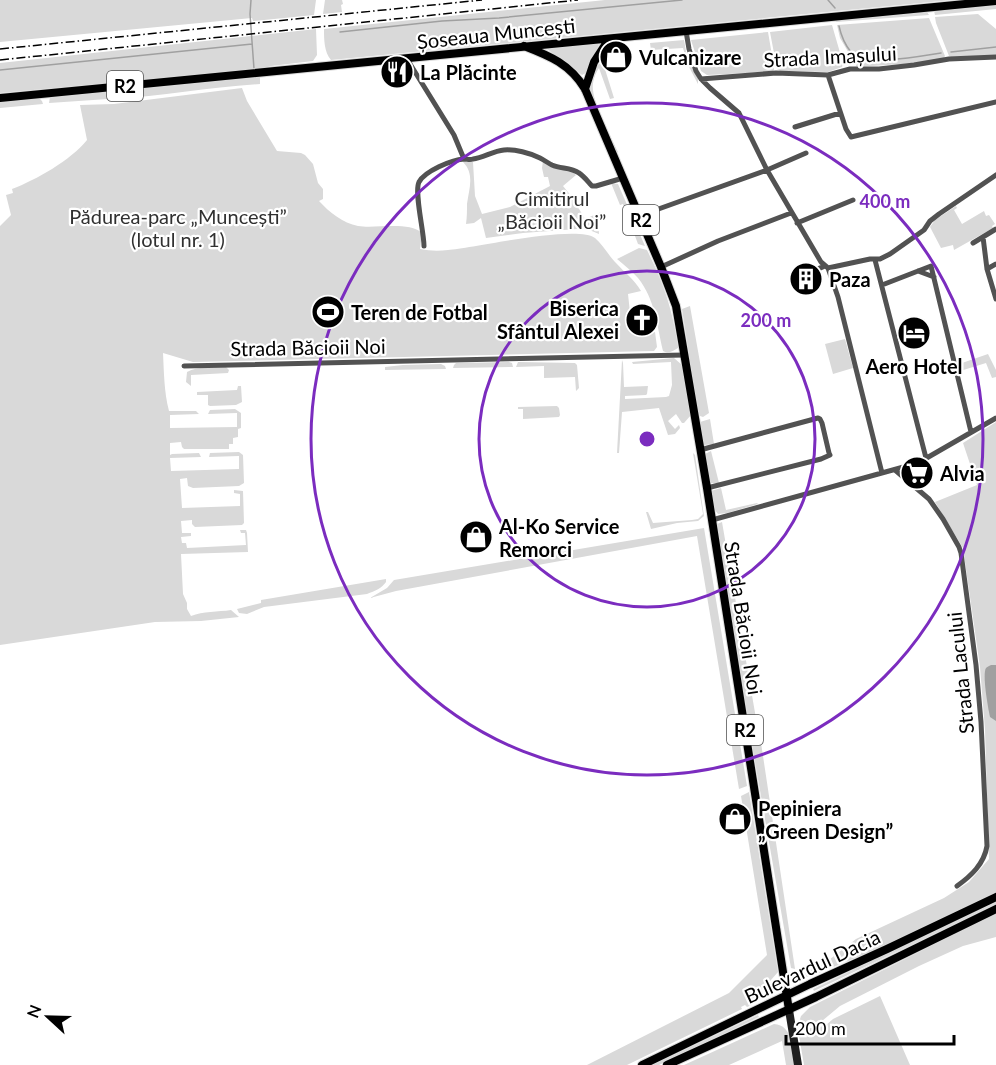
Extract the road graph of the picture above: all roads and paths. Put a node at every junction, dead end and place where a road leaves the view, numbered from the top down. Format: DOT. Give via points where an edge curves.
graph roads {
  1 [pos="996,1"];
  2 [pos="686,31"];
  3 [pos="609,39"];
  4 [pos="524,46"];
  5 [pos="996,57"];
  6 [pos="407,59"];
  7 [pos="828,75"];
  8 [pos="701,79"];
  9 [pos="585,89"];
  10 [pos="0,98"];
  11 [pos="996,102"];
  12 [pos="840,113"];
  13 [pos="795,127"];
  14 [pos="806,153"];
  15 [pos="464,159"];
  16 [pos="767,170"];
  17 [pos="996,175"];
  18 [pos="623,178"];
  19 [pos="853,200"];
  20 [pos="791,213"];
  21 [pos="639,216"];
  22 [pos="797,223"];
  23 [pos="996,230"];
  24 [pos="983,237"];
  25 [pos="973,243"];
  26 [pos="424,246"];
  27 [pos="875,260"];
  28 [pos="996,264"];
  29 [pos="661,267"];
  30 [pos="826,267"];
  31 [pos="987,269"];
  32 [pos="918,272"];
  33 [pos="800,277"];
  34 [pos="934,277"];
  35 [pos="882,285"];
  36 [pos="996,299"];
  37 [pos="684,355"];
  38 [pos="184,366"];
  39 [pos="996,418"];
  40 [pos="972,432"];
  41 [pos="700,450"];
  42 [pos="926,458"];
  43 [pos="894,470"];
  44 [pos="882,473"];
  45 [pos="707,488"];
  46 [pos="712,520"];
  47 [pos="957,886"];
  48 [pos="996,897"];
  49 [pos="996,909"];
  50 [pos="786,995"];
  51 [pos="789,1010"];
  52 [pos="642,1065"];
  53 [pos="667,1065"];
  54 [pos="798,1065"];
  1 -- 2 [label="main road, Șoseaua Muncești"];
  2 -- 3 [label="main road, Șoseaua Muncești"];
  2 -- 8 [label="street" via="690,55"];
  3 -- 4 [label="main road, Șoseaua Muncești"];
  3 -- 9 [label="main road" via="594,62"];
  4 -- 6 [label="main road, Șoseaua Muncești / R2"];
  4 -- 9 [label="main road, Strada Băcioii Noi / R2" via="568,68"];
  5 -- 7 [label="street, Strada Imașului" via="850,69"];
  6 -- 10 [label="main road, Șoseaua Muncești / R2"];
  6 -- 15 [label="street" via="454,135"];
  7 -- 8 [label="street, Strada Imașului" via="776,73"];
  7 -- 12 [label="street"];
  8 -- 16 [label="street" via="739,113"];
  9 -- 18 [label="main road, Strada Băcioii Noi / R2"];
  11 -- 12 [label="street" via="854,138 847,134"];
  12 -- 13 [label="street"];
  14 -- 16 [label="street"];
  15 -- 18 [label="street" via="512,151 576,171 592,186"];
  15 -- 26 [label="street" via="435,169 419,182"];
  16 -- 20 [label="street"];
  16 -- 21 [label="street"];
  17 -- 27 [label="street" via="939,214 911,240"];
  18 -- 21 [label="main road, Strada Băcioii Noi / R2"];
  19 -- 22 [label="street"];
  20 -- 22 [label="street"];
  20 -- 29 [label="street"];
  21 -- 29 [label="main road, Strada Băcioii Noi / R2"];
  22 -- 30 [label="street"];
  23 -- 24 [label="street"];
  24 -- 25 [label="street"];
  24 -- 31 [label="street"];
  27 -- 30 [label="street"];
  27 -- 35 [label="street"];
  28 -- 31 [label="street"];
  29 -- 37 [label="main road, Strada Băcioii Noi / R2" via="676,306"];
  30 -- 33 [label="street"];
  30 -- 44 [label="street"];
  31 -- 36 [label="street"];
  32 -- 34 [label="street"];
  32 -- 34 [label="street" via="931,266"];
  32 -- 35 [label="street"];
  34 -- 40 [label="street"];
  35 -- 42 [label="street"];
  37 -- 38 [label="street, Strada Băcioii Noi"];
  37 -- 41 [label="main road, Strada Băcioii Noi / R2"];
  39 -- 40 [label="street"];
  40 -- 42 [label="street"];
  41 -- 45 [label="main road, Strada Băcioii Noi / R2"];
  41 -- 45 [label="street" via="818,418 830,453 821,459"];
  42 -- 43 [label="street"];
  43 -- 44 [label="street"];
  43 -- 47 [label="street, Strada Lacului" via="935,506 961,553 977,673 987,846 978,866"];
  44 -- 46 [label="street"];
  45 -- 46 [label="main road, Strada Băcioii Noi / R2"];
  46 -- 50 [label="main road, Strada Băcioii Noi / R2"];
  48 -- 50 [label="main road, Bulevardul Dacia"];
  49 -- 51 [label="main road, Bulevardul Dacia"];
  50 -- 51 [label="main road, Strada Băcioii Noi / R2"];
  50 -- 52 [label="main road, Bulevardul Dacia"];
  51 -- 53 [label="main road, Bulevardul Dacia"];
  51 -- 54 [label="main road, Strada Băcioii Noi"];
}
